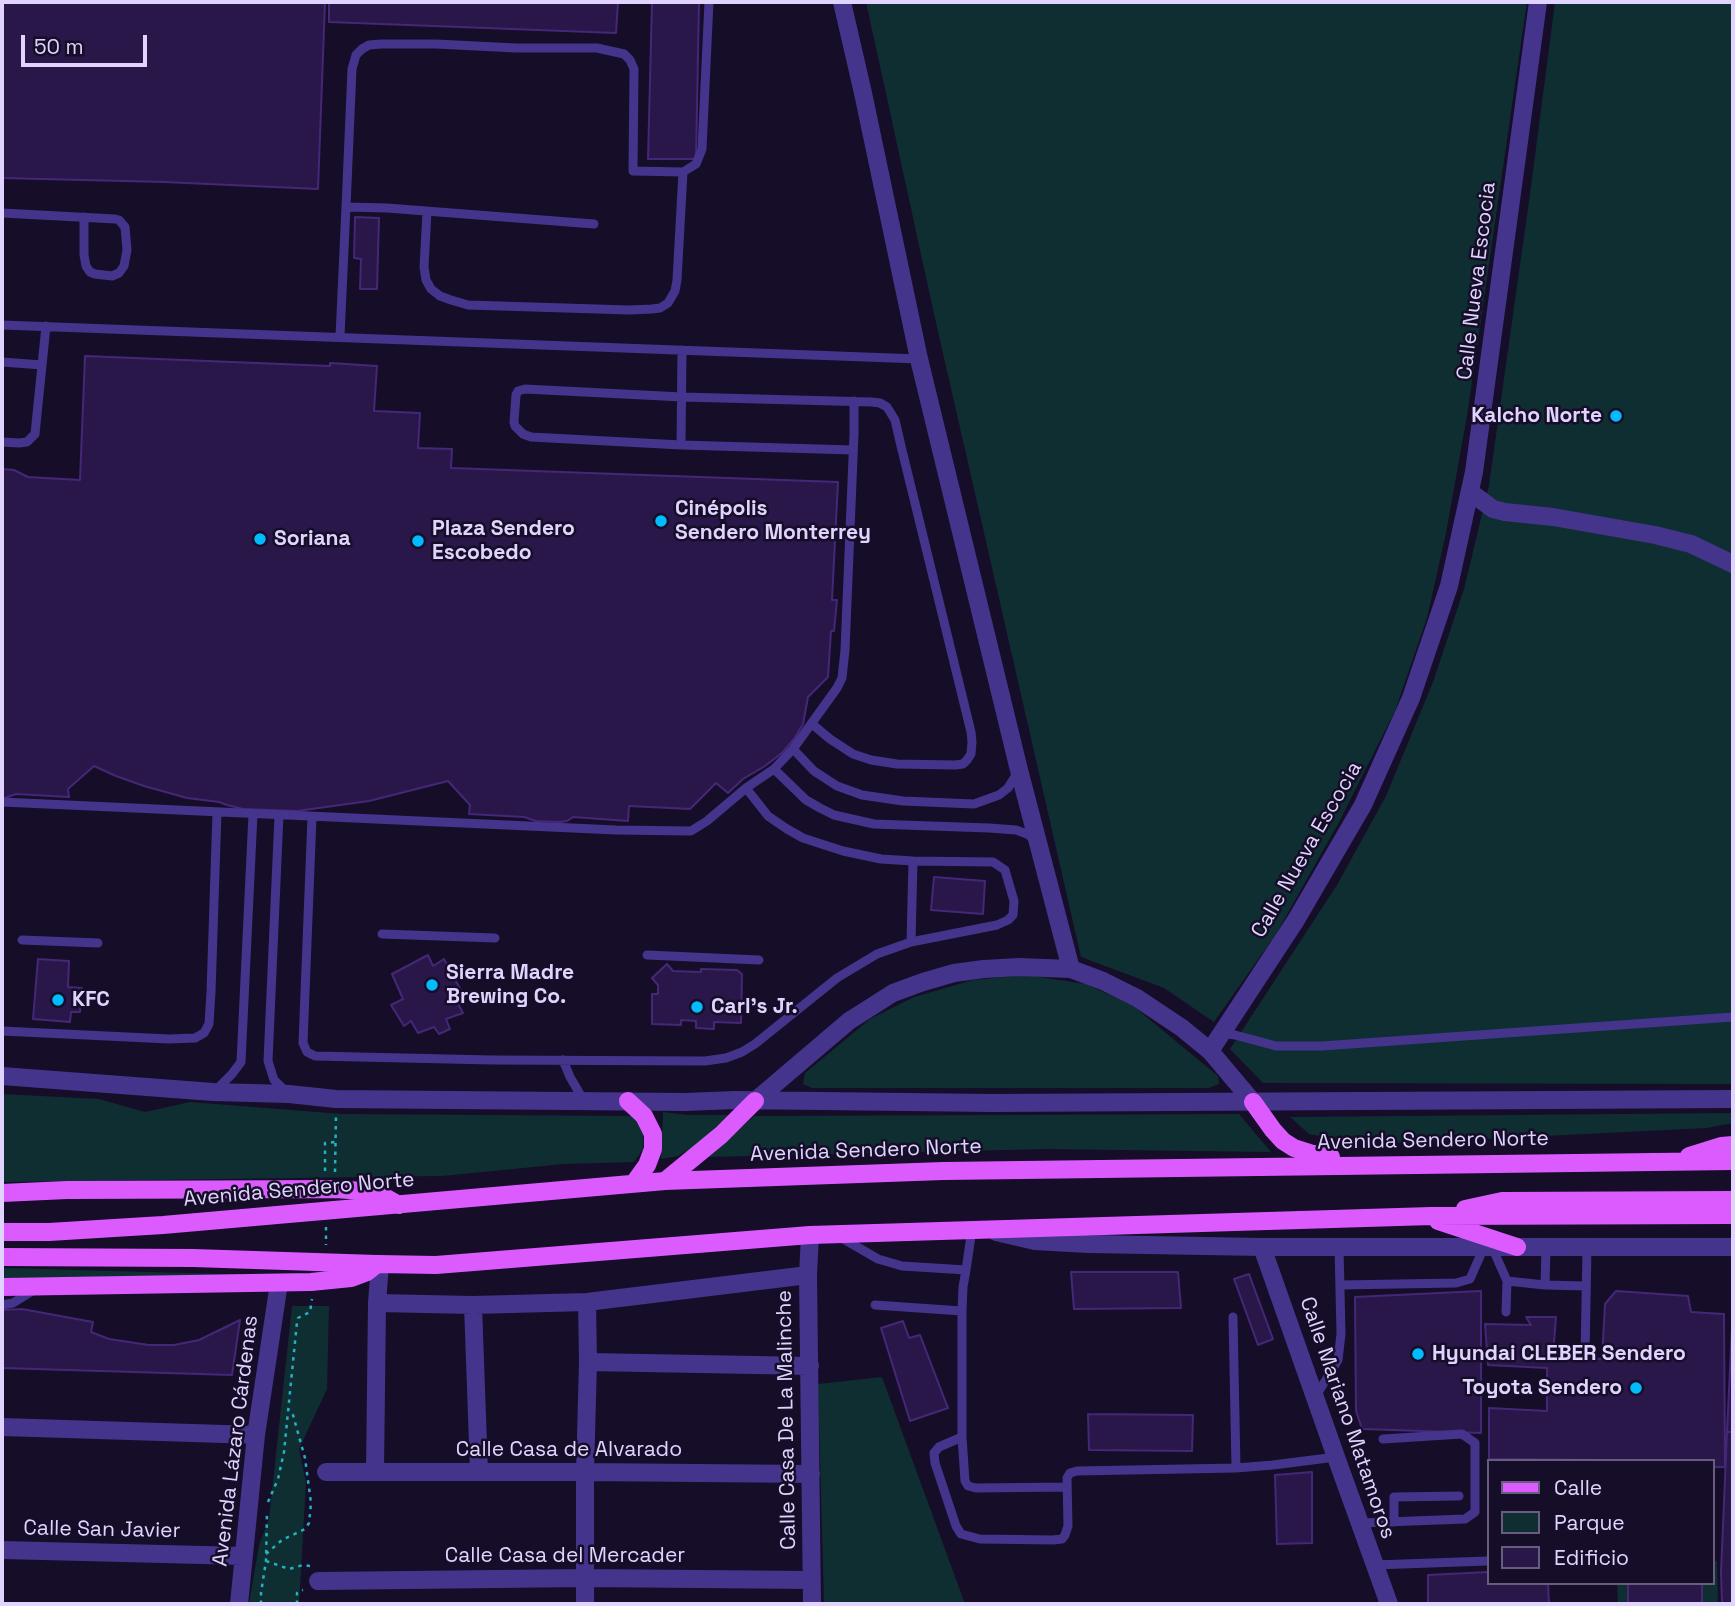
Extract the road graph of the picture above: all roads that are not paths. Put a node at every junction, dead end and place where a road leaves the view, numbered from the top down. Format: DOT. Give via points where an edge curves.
graph roads {
  1 [pos="709,2"];
  2 [pos="842,2"];
  3 [pos="1538,2"];
  4 [pos="683,172"];
  5 [pos="346,207"];
  6 [pos="427,212"];
  7 [pos="2,213"];
  8 [pos="84,217"];
  9 [pos="594,224"];
  10 [pos="2,325"];
  11 [pos="46,326"];
  12 [pos="340,337"];
  13 [pos="682,350"];
  14 [pos="919,359"];
  15 [pos="3,362"];
  16 [pos="42,365"];
  17 [pos="682,397"];
  18 [pos="854,401"];
  19 [pos="2,442"];
  20 [pos="681,445"];
  21 [pos="853,450"];
  22 [pos="1470,492"];
  23 [pos="1733,564"];
  24 [pos="812,724"];
  25 [pos="793,750"];
  26 [pos="774,769"];
  27 [pos="1019,770"];
  28 [pos="746,788"];
  29 [pos="2,802"];
  30 [pos="217,812"];
  31 [pos="253,814"];
  32 [pos="279,815"];
  33 [pos="313,817"];
  34 [pos="1039,845"];
  35 [pos="913,861"];
  36 [pos="383,934"];
  37 [pos="495,938"];
  38 [pos="22,940"];
  39 [pos="911,942"];
  40 [pos="98,943"];
  41 [pos="647,956"];
  42 [pos="759,960"];
  43 [pos="1071,969"];
  44 [pos="1733,1017"];
  45 [pos="2,1031"];
  46 [pos="1222,1033"];
  47 [pos="1210,1051"];
  48 [pos="563,1060"];
  49 [pos="2,1076"];
  50 [pos="213,1092"];
  51 [pos="289,1094"];
  52 [pos="1733,1099"];
  53 [pos="584,1101"];
  54 [pos="628,1101"];
  55 [pos="755,1101"];
  56 [pos="1253,1102"];
  57 [pos="1729,1145"];
  58 [pos="1672,1161"];
  59 [pos="1733,1161"];
  60 [pos="1415,1164"];
  61 [pos="665,1181"];
  62 [pos="634,1183"];
  63 [pos="2,1192"];
  64 [pos="1733,1200"];
  65 [pos="399,1205"];
  66 [pos="1680,1214"];
  67 [pos="1733,1215"];
  68 [pos="1428,1217"];
  69 [pos="1733,1227"];
  70 [pos="975,1229"];
  71 [pos="2,1232"];
  72 [pos="836,1234"];
  73 [pos="810,1235"];
  74 [pos="1262,1247"];
  75 [pos="1339,1247"];
  76 [pos="1488,1247"];
  77 [pos="1517,1247"];
  78 [pos="1546,1247"];
  79 [pos="1587,1247"];
  80 [pos="1733,1247"];
  81 [pos="2,1257"];
  82 [pos="379,1264"];
  83 [pos="966,1270"];
  84 [pos="808,1275"];
  85 [pos="1507,1282"];
  86 [pos="279,1283"];
  87 [pos="1340,1285"];
  88 [pos="1545,1285"];
  89 [pos="38,1286"];
  90 [pos="1586,1286"];
  91 [pos="2,1287"];
  92 [pos="587,1302"];
  93 [pos="377,1303"];
  94 [pos="2,1305"];
  95 [pos="473,1305"];
  96 [pos="875,1306"];
  97 [pos="962,1311"];
  98 [pos="1506,1312"];
  99 [pos="1233,1317"];
  100 [pos="1585,1357"];
  101 [pos="588,1362"];
  102 [pos="810,1366"];
  103 [pos="1315,1398"];
  104 [pos="2,1427"];
  105 [pos="256,1435"];
  106 [pos="962,1437"];
  107 [pos="1383,1439"];
  108 [pos="1336,1457"];
  109 [pos="1236,1468"];
  110 [pos="326,1472"];
  111 [pos="375,1472"];
  112 [pos="479,1472"];
  113 [pos="585,1472"];
  114 [pos="811,1474"];
  115 [pos="1067,1487"];
  116 [pos="1459,1496"];
  117 [pos="1394,1522"];
  118 [pos="1360,1524"];
  119 [pos="2,1550"];
  120 [pos="243,1556"];
  121 [pos="1486,1561"];
  122 [pos="1374,1564"];
  123 [pos="584,1578"];
  124 [pos="811,1580"];
  125 [pos="318,1581"];
  126 [pos="239,1604"];
  127 [pos="585,1604"];
  128 [pos="812,1604"];
  129 [pos="1389,1604"];
  1 -- 4 [label="lane" via="702,149 696,163"];
  2 -- 14 [label="street"];
  3 -- 22 [label="street, Calle Nueva Escocia"];
  4 -- 5 [label="lane" via="633,171 634,75 624,54 597,48 369,45 356,55 352,69"];
  4 -- 6 [label="lane" via="675,291 668,303 652,310 468,305 440,296 430,289 424,267"];
  5 -- 6 [label="lane"];
  5 -- 12 [label="lane"];
  6 -- 9 [label="lane"];
  7 -- 8 [label="lane"];
  8 -- 8 [label="lane" via="123,223 127,250 119,273 95,275 86,266"];
  10 -- 11 [label="lane"];
  11 -- 12 [label="lane"];
  11 -- 16 [label="lane"];
  12 -- 13 [label="lane"];
  13 -- 14 [label="lane"];
  13 -- 17 [label="lane"];
  14 -- 27 [label="street"];
  15 -- 16 [label="lane"];
  16 -- 19 [label="lane" via="36,433 27,442"];
  17 -- 18 [label="lane"];
  17 -- 20 [label="lane"];
  17 -- 20 [label="lane" via="522,389 516,395 514,422 518,431 540,439"];
  18 -- 21 [label="lane"];
  18 -- 24 [label="lane" via="880,403 895,420 972,748 963,764 883,762 853,754"];
  20 -- 21 [label="lane"];
  21 -- 24 [label="lane" via="843,671"];
  22 -- 23 [label="street" via="1493,509 1655,535 1690,544"];
  22 -- 46 [label="street, Calle Nueva Escocia" via="1449,586 1411,698 1363,805 1296,920"];
  24 -- 25 [label="lane"];
  25 -- 26 [label="lane"];
  25 -- 27 [label="lane" via="837,786 862,795 903,800 974,804 1008,789"];
  26 -- 28 [label="lane"];
  26 -- 34 [label="lane" via="806,800 834,815 874,824 1016,830"];
  27 -- 34 [label="street"];
  28 -- 33 [label="lane" via="699,827 684,832"];
  28 -- 35 [label="lane" via="768,816 803,838 863,856"];
  29 -- 30 [label="lane"];
  30 -- 31 [label="lane"];
  30 -- 45 [label="lane" via="211,992 204,1033 169,1039"];
  31 -- 32 [label="lane"];
  31 -- 50 [label="lane" via="241,1062"];
  32 -- 33 [label="lane"];
  32 -- 51 [label="lane" via="268,1061 274,1080"];
  33 -- 48 [label="lane" via="303,1043 307,1052 342,1058"];
  34 -- 43 [label="street"];
  35 -- 39 [label="lane"];
  35 -- 39 [label="lane" via="1000,865 1015,907 1011,918 1002,923"];
  36 -- 37 [label="lane"];
  38 -- 40 [label="lane"];
  39 -- 48 [label="lane" via="877,954 836,978 755,1044 726,1058"];
  41 -- 42 [label="lane"];
  43 -- 47 [label="street" via="1137,998"];
  43 -- 55 [label="street" via="1019,967 954,973 893,993 849,1021"];
  44 -- 46 [label="lane" via="1312,1046 1276,1046"];
  46 -- 47 [label="street, Calle Nueva Escocia"];
  47 -- 56 [label="street"];
  48 -- 53 [label="lane"];
  49 -- 50 [label="street"];
  50 -- 51 [label="street"];
  51 -- 53 [label="street" via="336,1099"];
  52 -- 56 [label="street"];
  53 -- 54 [label="street"];
  54 -- 55 [label="street"];
  54 -- 62 [label="main road" via="644,1116 653,1134 647,1165"];
  55 -- 56 [label="street"];
  55 -- 61 [label="main road"];
  56 -- 60 [label="main road" via="1273,1130 1294,1148 1329,1157"];
  57 -- 58 [label="main road"];
  58 -- 59 [label="main road, Avenida Sendero Norte"];
  58 -- 60 [label="main road, Avenida Sendero Norte"];
  60 -- 61 [label="main road, Avenida Sendero Norte" via="943,1171"];
  61 -- 62 [label="main road, Avenida Sendero Norte"];
  62 -- 65 [label="main road, Avenida Sendero Norte"];
  63 -- 65 [label="main road" via="335,1189 373,1193"];
  64 -- 68 [label="main road" via="1502,1201"];
  65 -- 71 [label="main road, Avenida Sendero Norte" via="177,1224"];
  66 -- 67 [label="main road"];
  66 -- 68 [label="main road"];
  66 -- 69 [label="main road"];
  68 -- 70 [label="main road"];
  68 -- 77 [label="main road"];
  70 -- 72 [label="main road"];
  70 -- 74 [label="street" via="1035,1241"];
  70 -- 83 [label="lane"];
  72 -- 73 [label="main road"];
  72 -- 83 [label="lane" via="878,1259 902,1266"];
  73 -- 82 [label="main road" via="449,1264"];
  73 -- 84 [label="street, Calle Casa De La Malinche"];
  74 -- 75 [label="street"];
  74 -- 103 [label="street, Calle Mariano Matamoros"];
  75 -- 76 [label="street"];
  75 -- 87 [label="lane"];
  76 -- 77 [label="street"];
  76 -- 85 [label="lane"];
  76 -- 87 [label="lane" via="1470,1279 1456,1283"];
  77 -- 78 [label="street"];
  78 -- 79 [label="street"];
  78 -- 88 [label="lane"];
  79 -- 80 [label="street"];
  79 -- 90 [label="lane"];
  81 -- 82 [label="main road"];
  82 -- 86 [label="main road" via="351,1278"];
  82 -- 93 [label="street"];
  83 -- 97 [label="lane"];
  84 -- 92 [label="street"];
  84 -- 102 [label="street, Calle Casa De La Malinche"];
  85 -- 88 [label="lane"];
  85 -- 98 [label="lane"];
  86 -- 89 [label="main road"];
  86 -- 105 [label="street, Avenida Lázaro Cárdenas"];
  87 -- 103 [label="lane" via="1338,1360"];
  88 -- 90 [label="lane"];
  89 -- 91 [label="main road"];
  89 -- 94 [label="lane"];
  90 -- 100 [label="lane"];
  92 -- 95 [label="street"];
  92 -- 101 [label="street"];
  93 -- 95 [label="street"];
  93 -- 111 [label="street"];
  95 -- 112 [label="street"];
  96 -- 97 [label="lane"];
  97 -- 106 [label="lane"];
  99 -- 109 [label="lane"];
  101 -- 102 [label="street"];
  101 -- 113 [label="street"];
  102 -- 114 [label="street, Calle Casa De La Malinche"];
  103 -- 108 [label="street, Calle Mariano Matamoros"];
  104 -- 105 [label="street"];
  105 -- 120 [label="street, Avenida Lázaro Cárdenas"];
  106 -- 115 [label="lane" via="968,1486"];
  106 -- 115 [label="lane" via="934,1454 961,1534 980,1539 1062,1539 1068,1526"];
  107 -- 117 [label="lane" via="1462,1433 1475,1443 1475,1512 1465,1519"];
  108 -- 109 [label="lane"];
  108 -- 118 [label="street, Calle Mariano Matamoros"];
  109 -- 115 [label="lane" via="1077,1471 1070,1473"];
  110 -- 111 [label="street, Calle Casa de Alvarado"];
  111 -- 112 [label="street, Calle Casa de Alvarado"];
  112 -- 113 [label="street, Calle Casa de Alvarado"];
  113 -- 114 [label="street, Calle Casa de Alvarado"];
  113 -- 123 [label="street"];
  114 -- 124 [label="street, Calle Casa De La Malinche"];
  116 -- 117 [label="lane" via="1394,1497"];
  117 -- 118 [label="lane"];
  118 -- 122 [label="street, Calle Mariano Matamoros"];
  119 -- 120 [label="street, Calle San Javier"];
  120 -- 126 [label="street, Avenida Lázaro Cárdenas"];
  121 -- 122 [label="lane"];
  122 -- 129 [label="street, Calle Mariano Matamoros"];
  123 -- 124 [label="street, Calle Casa del Mercader"];
  123 -- 125 [label="street, Calle Casa del Mercader"];
  123 -- 127 [label="street"];
  124 -- 128 [label="street, Calle Casa De La Malinche"];
}
